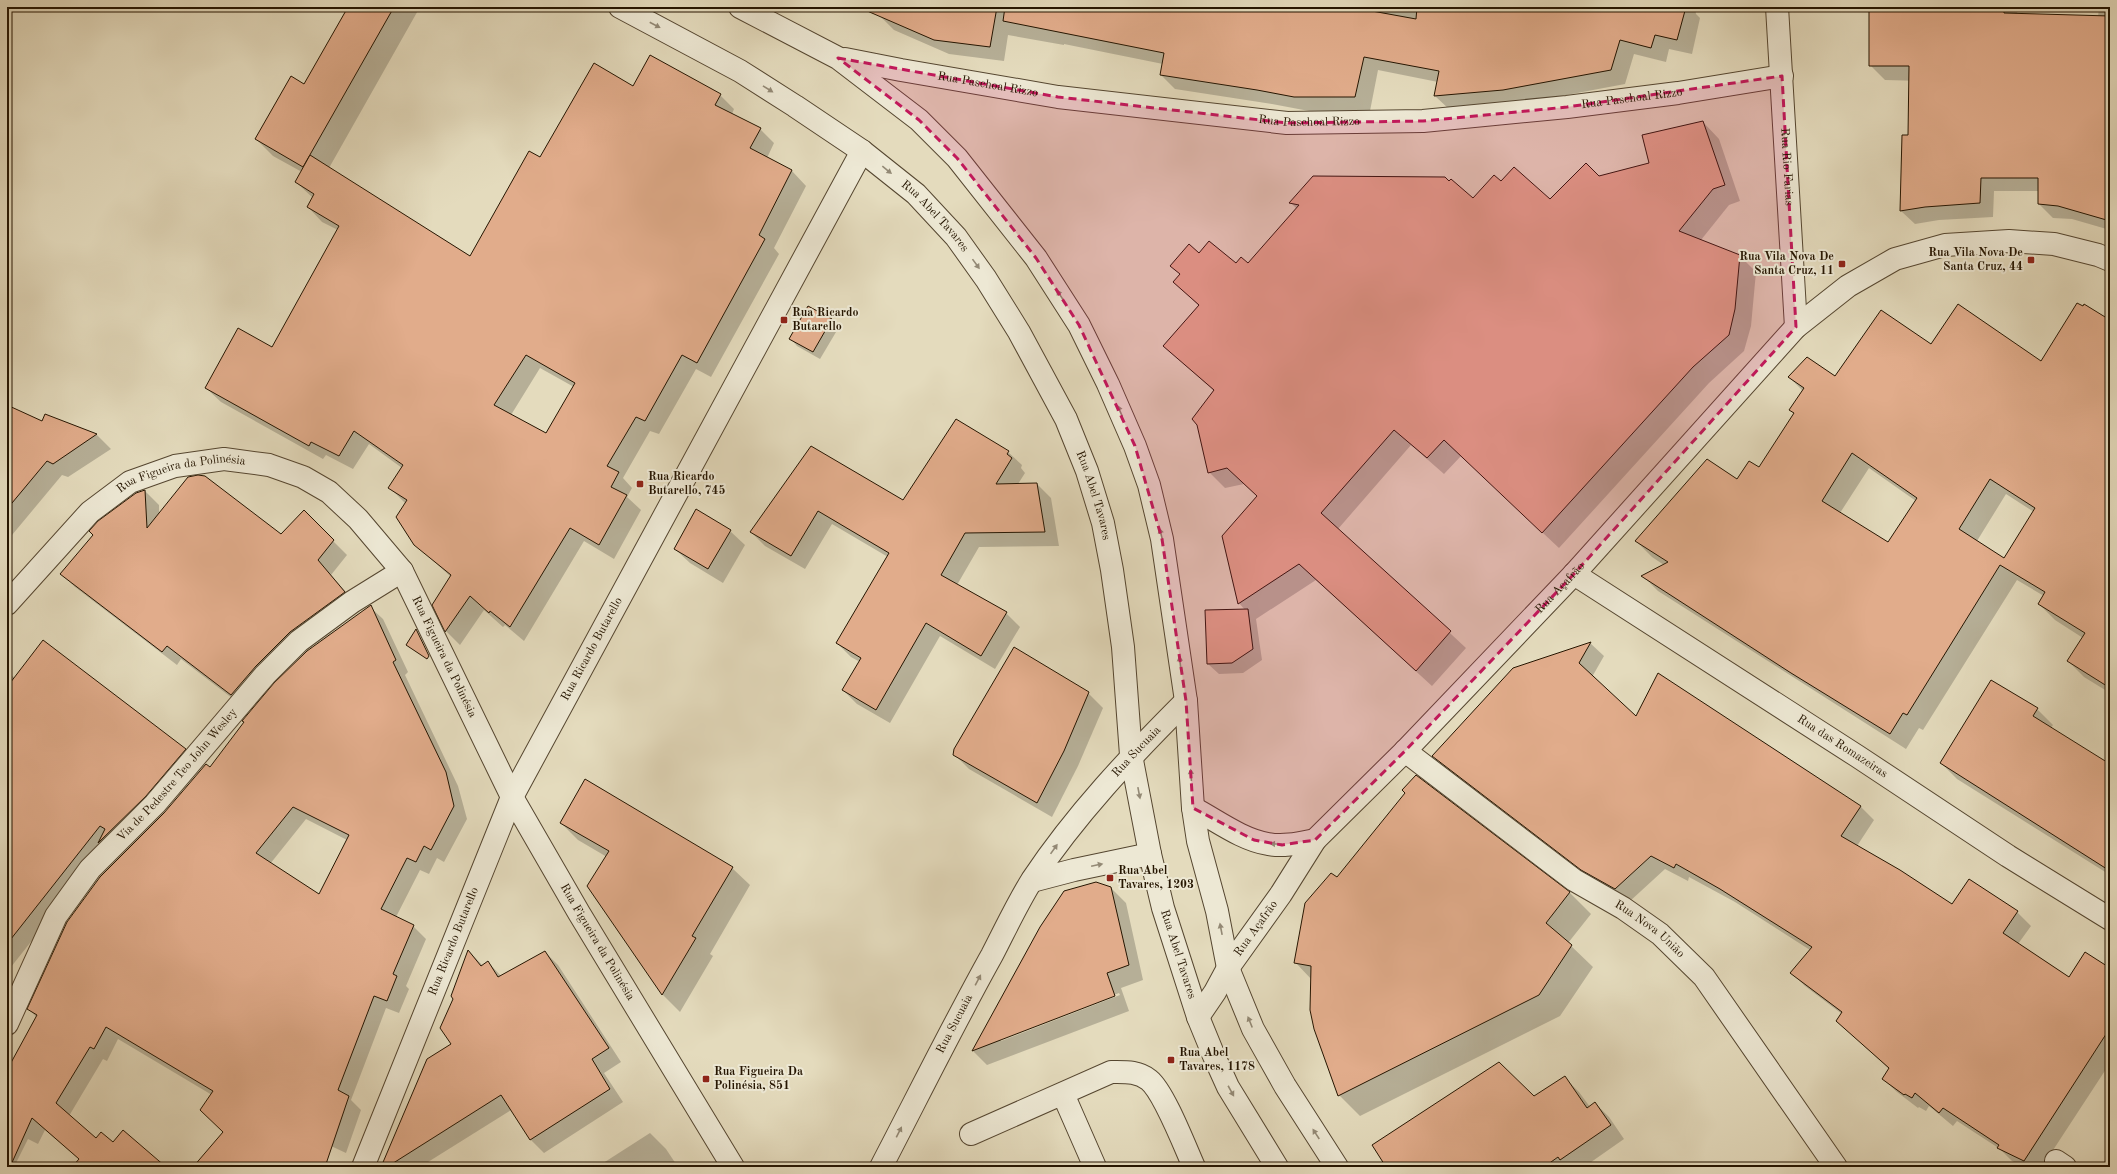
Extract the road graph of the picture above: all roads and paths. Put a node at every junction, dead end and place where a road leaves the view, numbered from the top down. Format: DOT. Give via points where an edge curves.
graph roads {
  1 [pos="620,7"];
  2 [pos="740,7"];
  3 [pos="1777,7"];
  4 [pos="838,58"];
  5 [pos="1782,76"];
  6 [pos="862,150"];
  7 [pos="2110,260"];
  8 [pos="1796,326"];
  9 [pos="402,571"];
  10 [pos="1574,574"];
  11 [pos="7,604"];
  12 [pos="1186,701"];
  13 [pos="1405,750"];
  14 [pos="1131,755"];
  15 [pos="512,797"];
  16 [pos="1193,808"];
  17 [pos="1314,840"];
  18 [pos="1150,854"];
  19 [pos="1032,881"];
  20 [pos="2110,919"];
  21 [pos="1228,968"];
  22 [pos="1198,1017"];
  23 [pos="7,1024"];
  24 [pos="1063,1094"];
  25 [pos="971,1134"];
  26 [pos="1269,1164"];
  27 [pos="1191,1166"];
  28 [pos="362,1167"];
  29 [pos="733,1167"];
  30 [pos="881,1167"];
  31 [pos="1095,1167"];
  32 [pos="1337,1167"];
  33 [pos="1836,1167"];
  1 -- 6 [label="street, Rua Abel Tavares, one-way" via="740,71"];
  2 -- 4 [label="street"];
  3 -- 5 [label="street, Rua Rio Farias"];
  4 -- 5 [label="street, Rua Paschoal Rizzo" via="1058,96 1287,123 1424,121 1567,107"];
  12 -- 4 [label="street, one-way" via="1162,538 1148,485 1135,446 1079,325 1036,258 957,158 919,120"];
  5 -- 8 [label="street, Rua Rio Farias"];
  6 -- 14 [label="street, Rua Abel Tavares, one-way" via="916,194 956,237 1019,332 1066,419 1087,470 1103,523 1123,647"];
  6 -- 15 [label="street, Rua Ricardo Butarello"];
  7 -- 8 [label="street, Rua Açafrão" via="2054,244 2009,241 1945,245 1895,258 1848,286"];
  8 -- 10 [label="street, Rua Açafrão"];
  9 -- 11 [label="street, Rua Figueira da Polinésia" via="358,519 329,492 303,477 269,465 224,459 175,466 130,482 90,512"];
  9 -- 15 [label="street, Rua Figueira da Polinésia"];
  9 -- 23 [label="street, Via de Pedestre Teo John Wesley" via="352,602 299,641 266,675 155,804 90,869 56,916"];
  10 -- 13 [label="street, Rua Açafrão"];
  10 -- 20 [label="street, Rua das Romazeiras" via="1851,751 2008,856"];
  12 -- 14 [label="street, Rua Sucuaia"];
  16 -- 12 [label="street, one-way"];
  13 -- 17 [label="street, Rua Açafrão"];
  13 -- 33 [label="street, Rua Nova União" via="1574,880 1623,908 1666,939 1704,977"];
  14 -- 18 [label="street, Rua Abel Tavares, one-way"];
  19 -- 14 [label="street, Rua Sucuaia, one-way" via="1064,834"];
  15 -- 28 [label="street, Rua Ricardo Butarello"];
  15 -- 29 [label="street, Rua Figueira da Polinésia"];
  17 -- 16 [label="street, one-way" via="1296,844 1268,844 1234,830"];
  21 -- 16 [label="street, one-way" via="1217,911 1198,841"];
  17 -- 21 [label="street, Rua Açafrão" via="1281,894"];
  19 -- 18 [label="street, one-way"];
  18 -- 22 [label="street, Rua Abel Tavares" via="1163,908"];
  30 -- 19 [label="street, Rua Sucuaia, one-way"];
  21 -- 22 [label="street, Rua Açafrão"];
  32 -- 21 [label="street, one-way" via="1285,1086 1253,1029"];
  22 -- 26 [label="street, Rua Abel Tavares, one-way" via="1228,1087"];
  24 -- 25 [label="street"];
  24 -- 27 [label="street" via="1111,1072 1132,1071 1149,1080 1160,1094"];
  24 -- 31 [label="street"];
}
